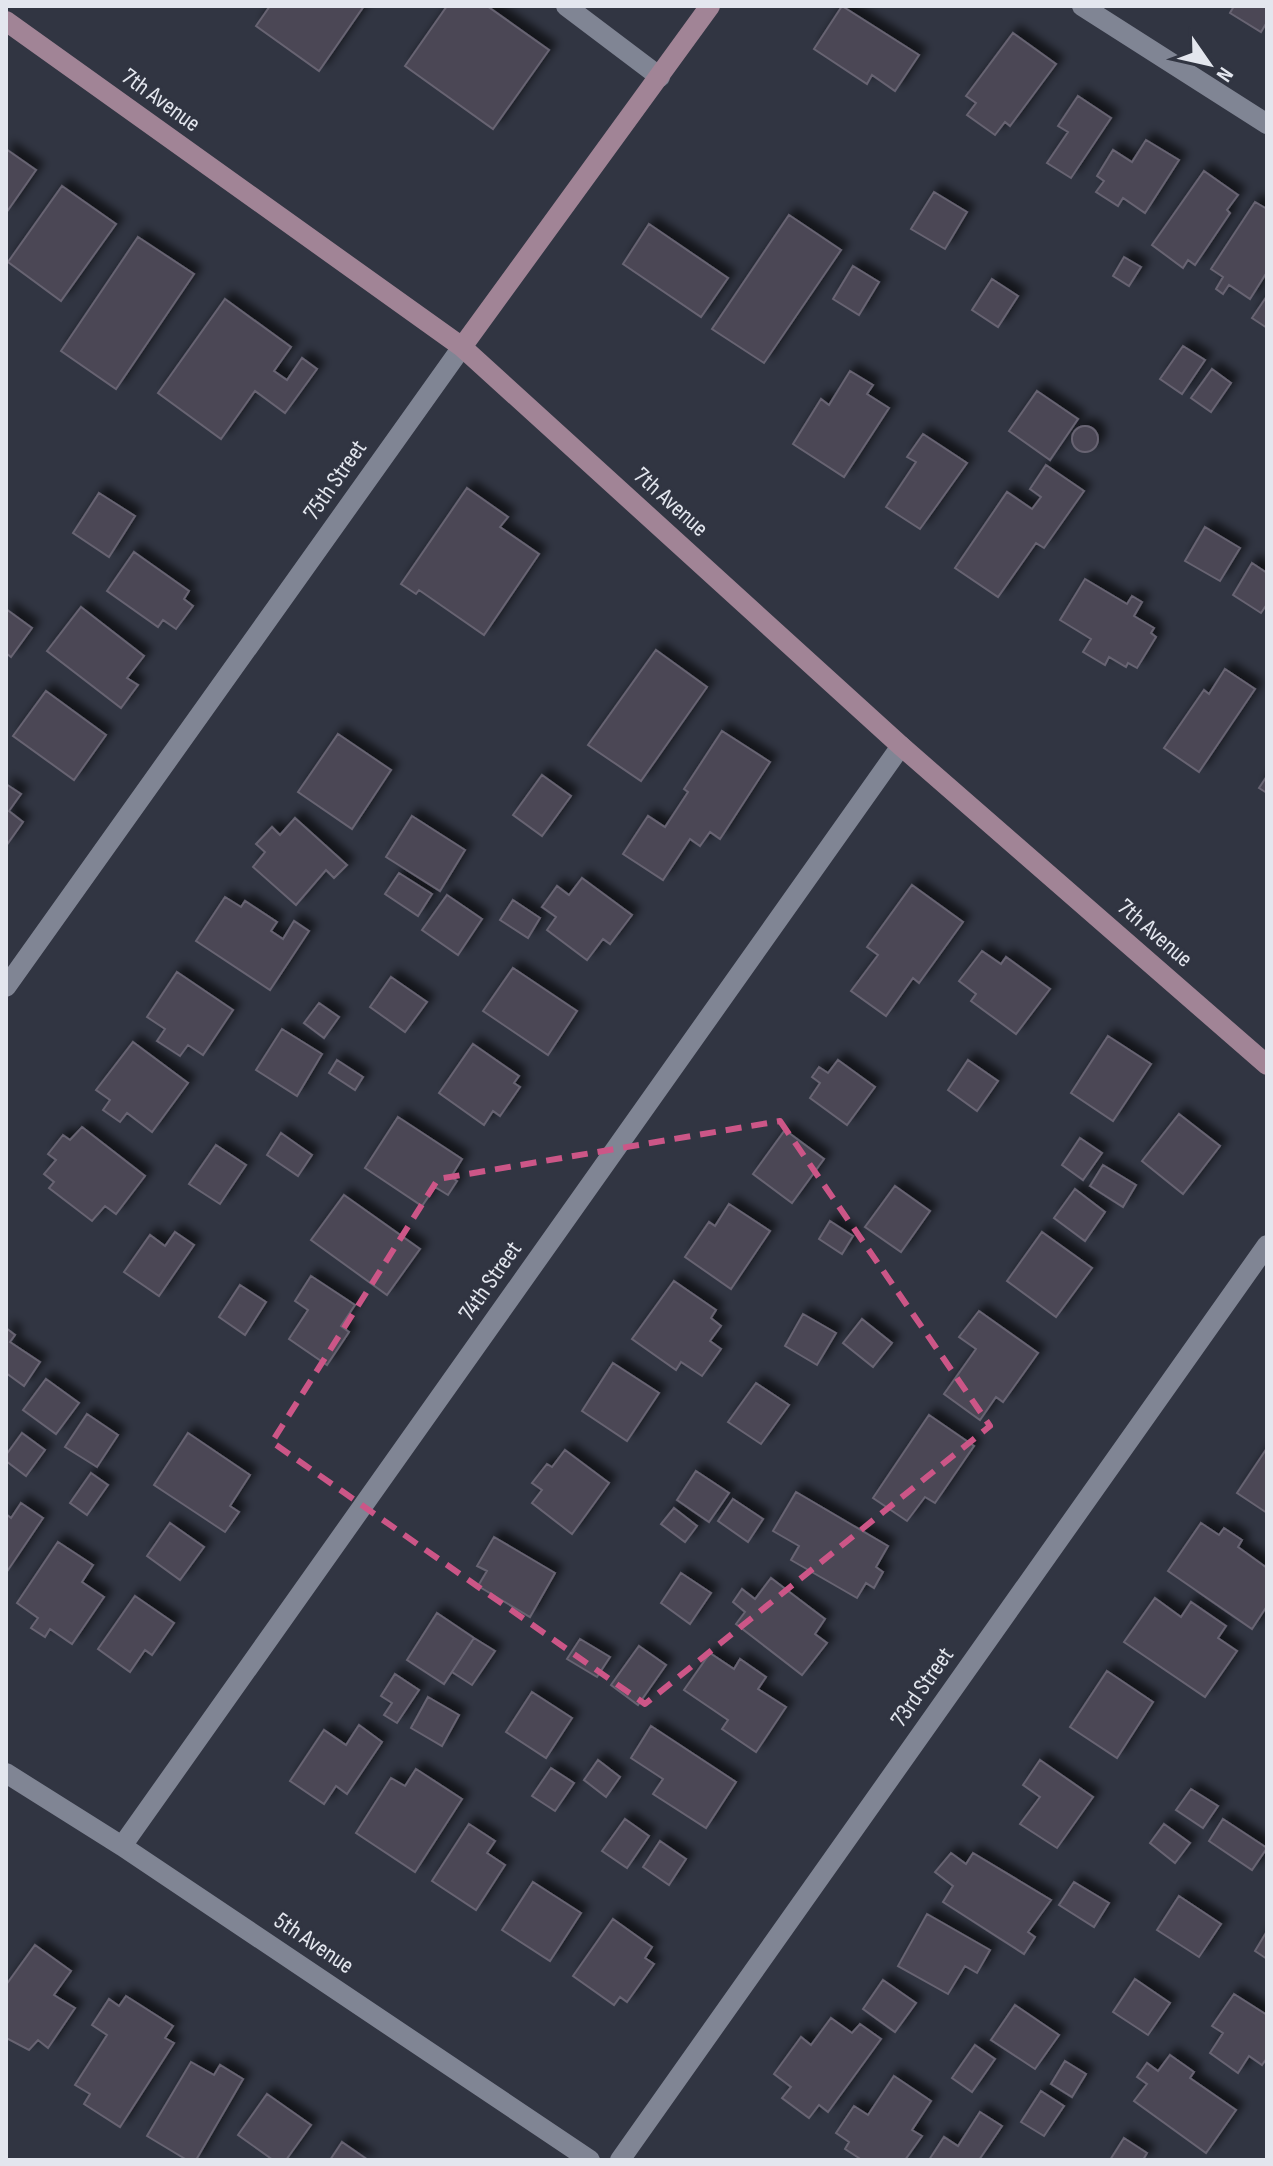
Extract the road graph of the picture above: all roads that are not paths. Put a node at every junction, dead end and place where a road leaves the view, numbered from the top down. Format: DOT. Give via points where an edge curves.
graph roads {
  1 [pos="566,6"];
  2 [pos="710,6"];
  3 [pos="1082,6"];
  4 [pos="6,21"];
  5 [pos="660,77"];
  6 [pos="1267,124"];
  7 [pos="462,347"];
  8 [pos="901,746"];
  9 [pos="6,987"];
  10 [pos="1267,1065"];
  11 [pos="1267,1245"];
  12 [pos="6,1773"];
  13 [pos="122,1846"];
  14 [pos="590,2160"];
  15 [pos="620,2160"];
  1 -- 5 [label="street"];
  2 -- 5 [label="street, 75th Street"];
  3 -- 6 [label="street"];
  4 -- 7 [label="street, 7th Avenue"];
  5 -- 7 [label="street, 75th Street"];
  7 -- 8 [label="street, 7th Avenue"];
  7 -- 9 [label="street, 75th Street"];
  8 -- 10 [label="street, 7th Avenue"];
  8 -- 13 [label="street, 74th Street"];
  11 -- 15 [label="street, 73rd Street"];
  12 -- 13 [label="street, 5th Avenue"];
  13 -- 14 [label="street, 5th Avenue"];
}
